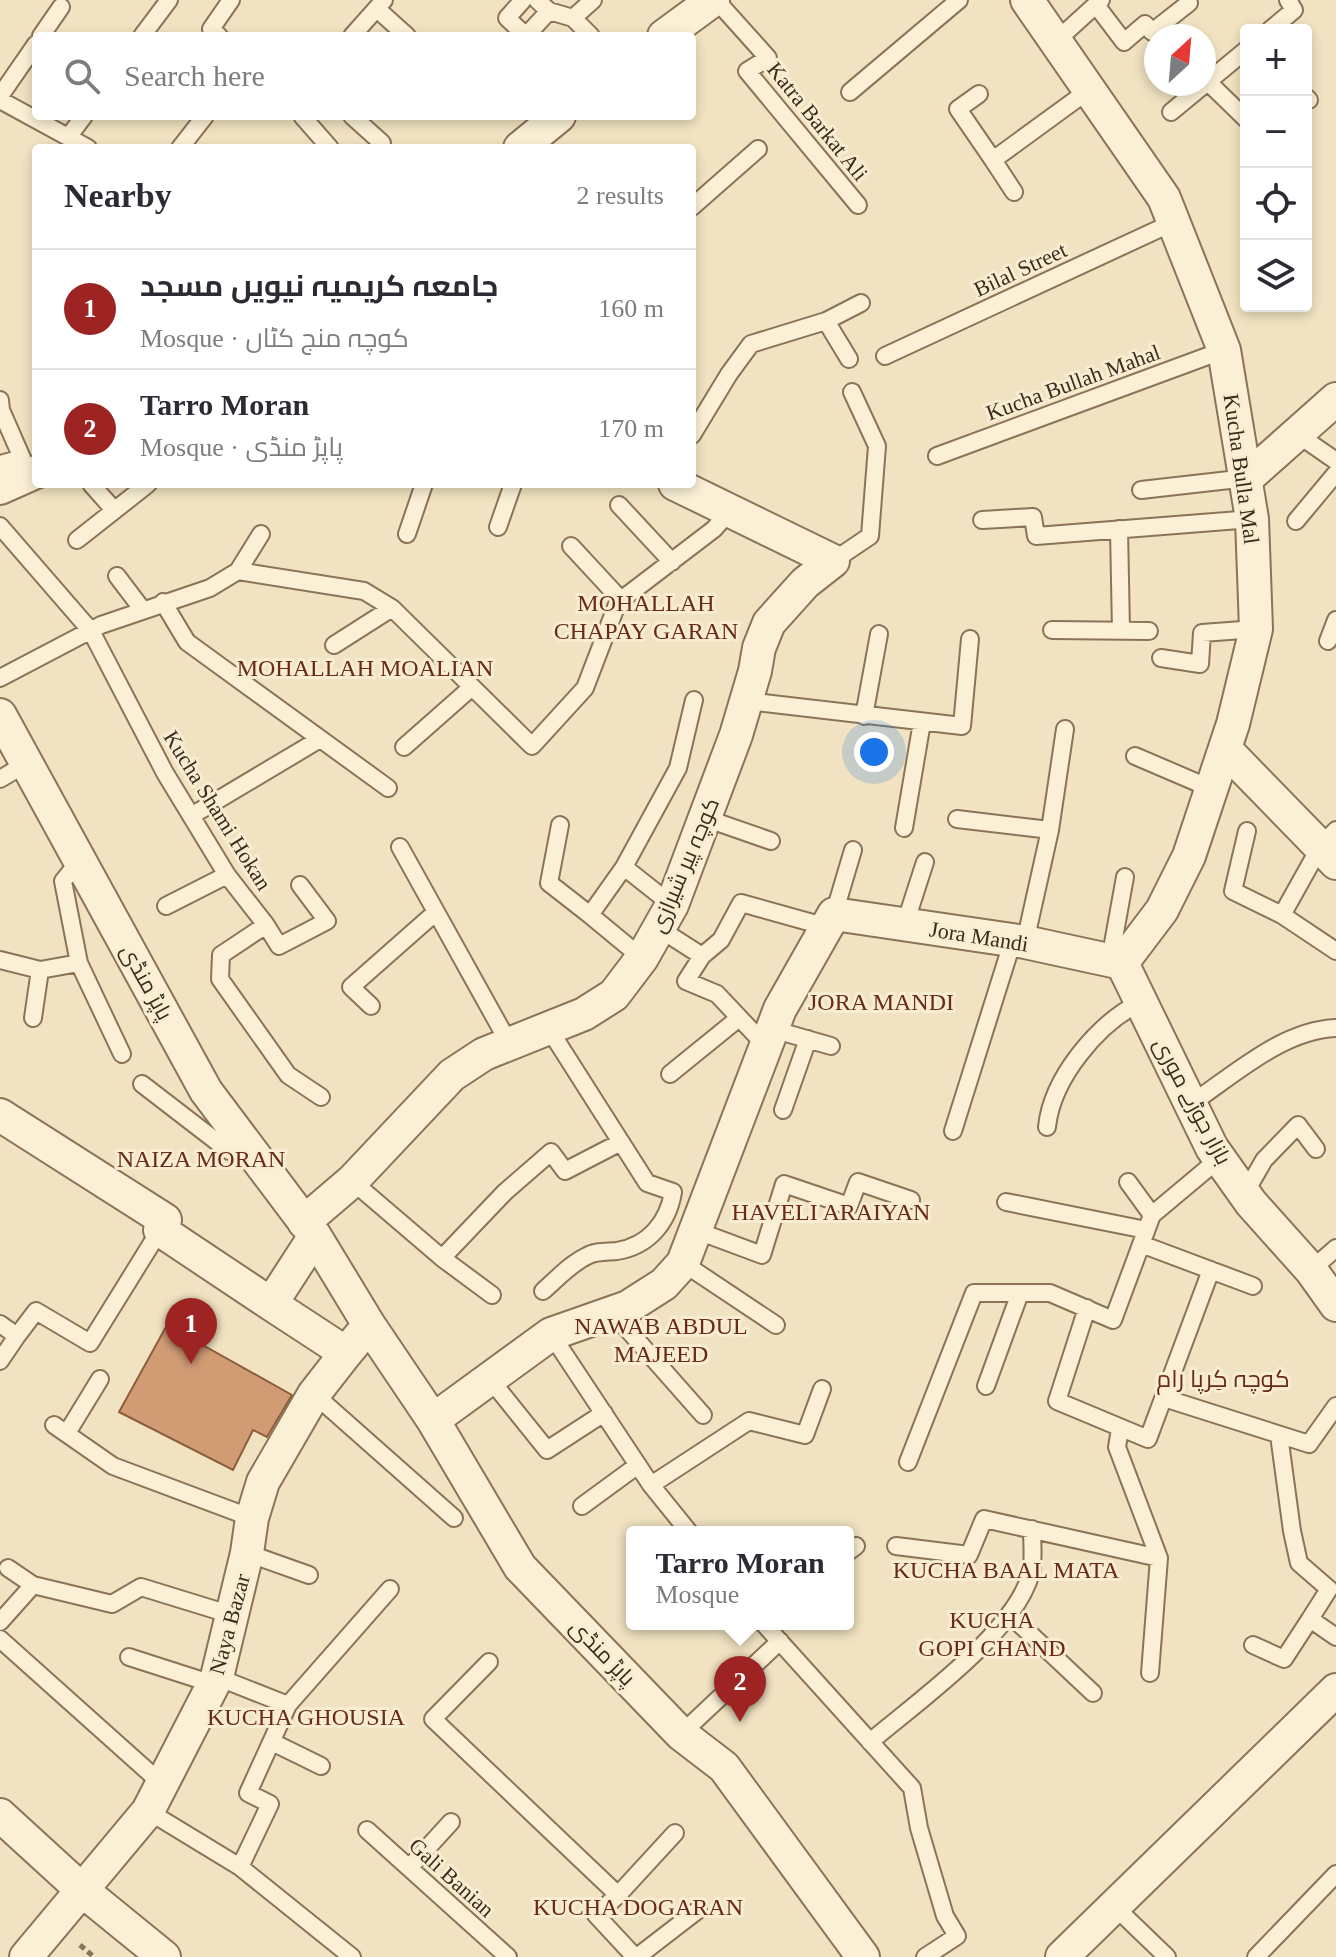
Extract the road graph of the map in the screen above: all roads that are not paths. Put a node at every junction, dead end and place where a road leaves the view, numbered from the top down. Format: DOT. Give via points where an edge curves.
graph roads {
  1 [pos="169,0"];
  2 [pos="231,0"];
  3 [pos="523,0"];
  4 [pos="593,0"];
  5 [pos="714,0"];
  6 [pos="959,0"];
  7 [pos="1027,0"];
  8 [pos="1288,0"];
  9 [pos="1098,3"];
  10 [pos="1189,3"];
  11 [pos="381,4"];
  12 [pos="543,6"];
  13 [pos="61,7"];
  14 [pos="573,18"];
  15 [pos="1277,24"];
  16 [pos="44,32"];
  17 [pos="145,32"];
  18 [pos="214,32"];
  19 [pos="356,32"];
  20 [pos="404,32"];
  21 [pos="522,32"];
  22 [pos="528,32"];
  23 [pos="587,32"];
  24 [pos="670,32"];
  25 [pos="1056,41"];
  26 [pos="32,50"];
  27 [pos="1240,55"];
  28 [pos="1216,75"];
  29 [pos="1089,90"];
  30 [pos="1216,90"];
  31 [pos="850,92"];
  32 [pos="979,94"];
  33 [pos="1191,96"];
  34 [pos="0,98"];
  35 [pos="1171,112"];
  36 [pos="1240,113"];
  37 [pos="32,116"];
  38 [pos="40,120"];
  39 [pos="81,120"];
  40 [pos="202,120"];
  41 [pos="306,120"];
  42 [pos="356,120"];
  43 [pos="554,120"];
  44 [pos="69,136"];
  45 [pos="382,143"];
  46 [pos="82,144"];
  47 [pos="183,144"];
  48 [pos="326,144"];
  49 [pos="525,144"];
  50 [pos="758,149"];
  51 [pos="993,160"];
  52 [pos="1014,192"];
  53 [pos="696,203"];
  54 [pos="858,205"];
  55 [pos="1174,222"];
  56 [pos="861,303"];
  57 [pos="826,321"];
  58 [pos="1224,350"];
  59 [pos="885,356"];
  60 [pos="849,359"];
  61 [pos="852,392"];
  62 [pos="1336,399"];
  63 [pos="0,400"];
  64 [pos="696,428"];
  65 [pos="1297,434"];
  66 [pos="937,456"];
  67 [pos="1336,461"];
  68 [pos="1336,473"];
  69 [pos="9,475"];
  70 [pos="1247,478"];
  71 [pos="95,488"];
  72 [pos="143,488"];
  73 [pos="423,488"];
  74 [pos="512,488"];
  75 [pos="683,488"];
  76 [pos="1141,490"];
  77 [pos="619,505"];
  78 [pos="114,510"];
  79 [pos="730,511"];
  80 [pos="1252,519"];
  81 [pos="982,520"];
  82 [pos="1296,521"];
  83 [pos="0,526"];
  84 [pos="498,527"];
  85 [pos="1119,529"];
  86 [pos="261,534"];
  87 [pos="407,534"];
  88 [pos="77,540"];
  89 [pos="571,546"];
  90 [pos="833,561"];
  91 [pos="672,562"];
  92 [pos="238,571"];
  93 [pos="117,576"];
  94 [pos="621,600"];
  95 [pos="163,602"];
  96 [pos="392,608"];
  97 [pos="142,609"];
  98 [pos="1336,620"];
  99 [pos="1256,629"];
  100 [pos="1052,630"];
  101 [pos="91,631"];
  102 [pos="1121,631"];
  103 [pos="1149,631"];
  104 [pos="879,634"];
  105 [pos="970,639"];
  106 [pos="1328,641"];
  107 [pos="334,645"];
  108 [pos="1161,658"];
  109 [pos="0,678"];
  110 [pos="472,687"];
  111 [pos="694,700"];
  112 [pos="747,701"];
  113 [pos="0,715"];
  114 [pos="864,716"];
  115 [pos="922,722"];
  116 [pos="1065,729"];
  117 [pos="320,739"];
  118 [pos="404,747"];
  119 [pos="1225,749"];
  120 [pos="1135,756"];
  121 [pos="13,771"];
  122 [pos="388,788"];
  123 [pos="1212,789"];
  124 [pos="191,816"];
  125 [pos="705,818"];
  126 [pos="957,819"];
  127 [pos="560,825"];
  128 [pos="904,828"];
  129 [pos="1050,830"];
  130 [pos="1247,831"];
  131 [pos="771,841"];
  132 [pos="1331,846"];
  133 [pos="400,847"];
  134 [pos="853,850"];
  135 [pos="80,860"];
  136 [pos="925,862"];
  137 [pos="624,867"];
  138 [pos="227,875"];
  139 [pos="1125,877"];
  140 [pos="300,885"];
  141 [pos="166,906"];
  142 [pos="436,912"];
  143 [pos="590,915"];
  144 [pos="1282,915"];
  145 [pos="666,917"];
  146 [pos="830,921"];
  147 [pos="905,924"];
  148 [pos="266,925"];
  149 [pos="1019,941"];
  150 [pos="1336,951"];
  151 [pos="702,956"];
  152 [pos="642,958"];
  153 [pos="0,960"];
  154 [pos="1116,962"];
  155 [pos="79,963"];
  156 [pos="40,970"];
  157 [pos="1141,1002"];
  158 [pos="371,1006"];
  159 [pos="33,1018"];
  160 [pos="739,1018"];
  161 [pos="1336,1028"];
  162 [pos="549,1029"];
  163 [pos="769,1037"];
  164 [pos="808,1039"];
  165 [pos="510,1045"];
  166 [pos="831,1046"];
  167 [pos="122,1054"];
  168 [pos="670,1074"];
  169 [pos="142,1084"];
  170 [pos="321,1097"];
  171 [pos="1192,1103"];
  172 [pos="783,1110"];
  173 [pos="0,1115"];
  174 [pos="1047,1127"];
  175 [pos="953,1131"];
  176 [pos="241,1137"];
  177 [pos="621,1142"];
  178 [pos="1316,1149"];
  179 [pos="1220,1158"];
  180 [pos="352,1181"];
  181 [pos="1128,1182"];
  182 [pos="1245,1193"];
  183 [pos="911,1200"];
  184 [pos="1006,1202"];
  185 [pos="310,1229"];
  186 [pos="160,1230"];
  187 [pos="695,1230"];
  188 [pos="1146,1230"];
  189 [pos="1336,1248"];
  190 [pos="442,1258"];
  191 [pos="683,1263"];
  192 [pos="1211,1270"];
  193 [pos="1311,1270"];
  194 [pos="1253,1286"];
  195 [pos="543,1291"];
  196 [pos="1020,1293"];
  197 [pos="492,1295"];
  198 [pos="271,1304"];
  199 [pos="1336,1305"];
  200 [pos="1087,1308"];
  201 [pos="613,1313"];
  202 [pos="0,1324"];
  203 [pos="369,1325"];
  204 [pos="776,1325"];
  205 [pos="551,1334"];
  206 [pos="17,1336"];
  207 [pos="346,1353"];
  208 [pos="0,1361"];
  209 [pos="100,1379"];
  210 [pos="490,1379"];
  211 [pos="986,1386"];
  212 [pos="822,1389"];
  213 [pos="314,1394"];
  214 [pos="1164,1398"];
  215 [pos="1336,1406"];
  216 [pos="604,1413"];
  217 [pos="703,1415"];
  218 [pos="433,1420"];
  219 [pos="1120,1429"];
  220 [pos="1279,1435"];
  221 [pos="908,1462"];
  222 [pos="638,1465"];
  223 [pos="651,1485"];
  224 [pos="582,1506"];
  225 [pos="252,1518"];
  226 [pos="454,1518"];
  227 [pos="684,1526"];
  228 [pos="1032,1529"];
  229 [pos="896,1546"];
  230 [pos="247,1553"];
  231 [pos="1159,1558"];
  232 [pos="8,1568"];
  233 [pos="309,1575"];
  234 [pos="33,1585"];
  235 [pos="390,1589"];
  236 [pos="232,1615"];
  237 [pos="1010,1615"];
  238 [pos="1310,1619"];
  239 [pos="0,1622"];
  240 [pos="770,1630"];
  241 [pos="1336,1637"];
  242 [pos="0,1639"];
  243 [pos="780,1641"];
  244 [pos="1253,1645"];
  245 [pos="129,1657"];
  246 [pos="489,1662"];
  247 [pos="1150,1673"];
  248 [pos="215,1681"];
  249 [pos="1336,1690"];
  250 [pos="1093,1693"];
  251 [pos="288,1705"];
  252 [pos="681,1734"];
  253 [pos="272,1742"];
  254 [pos="870,1742"];
  255 [pos="321,1766"];
  256 [pos="155,1797"];
  257 [pos="0,1815"];
  258 [pos="451,1822"];
  259 [pos="367,1830"];
  260 [pos="675,1833"];
  261 [pos="240,1867"];
  262 [pos="409,1868"];
  263 [pos="1336,1874"];
  264 [pos="83,1891"];
  265 [pos="618,1895"];
  266 [pos="1114,1906"];
  267 [pos="698,1910"];
  268 [pos="26,1957"];
  269 [pos="164,1957"];
  270 [pos="352,1957"];
  271 [pos="508,1957"];
  272 [pos="636,1957"];
  273 [pos="863,1957"];
  274 [pos="925,1957"];
  275 [pos="1062,1957"];
  276 [pos="1167,1957"];
  277 [pos="1256,1957"];
  1 -- 17 [label="lane"];
  2 -- 18 [label="lane" via="211,29"];
  3 -- 21 [label="lane" via="507,18"];
  4 -- 14 [label="lane"];
  5 -- 24 [label="street"];
  5 -- 54 [label="lane, Katra Barkat Ali" via="768,58 747,71"];
  6 -- 31 [label="lane"];
  7 -- 25 [label="street, Kucha Bulla Mal"];
  8 -- 15 [label="lane" via="1294,10"];
  9 -- 10 [label="lane" via="1124,42 1145,24 1152,32"];
  9 -- 25 [label="lane"];
  11 -- 19 [label="lane"];
  11 -- 20 [label="lane"];
  12 -- 14 [label="lane"];
  12 -- 22 [label="lane"];
  13 -- 16 [label="lane"];
  14 -- 23 [label="lane"];
  25 -- 29 [label="street, Kucha Bulla Mal"];
  26 -- 34 [label="lane"];
  27 -- 28 [label="lane"];
  29 -- 51 [label="lane"];
  29 -- 55 [label="street, Kucha Bulla Mal" via="1164,198"];
  30 -- 36 [label="lane"];
  32 -- 51 [label="lane" via="958,109"];
  33 -- 35 [label="lane"];
  34 -- 37 [label="lane"];
  38 -- 44 [label="lane"];
  39 -- 44 [label="lane"];
  40 -- 47 [label="lane"];
  41 -- 48 [label="lane"];
  42 -- 45 [label="lane"];
  43 -- 49 [label="street"];
  44 -- 46 [label="lane"];
  50 -- 53 [label="lane"];
  51 -- 52 [label="lane"];
  55 -- 58 [label="street, Kucha Bulla Mal"];
  55 -- 59 [label="lane, Bilal Street"];
  56 -- 57 [label="lane"];
  57 -- 60 [label="lane"];
  57 -- 64 [label="lane" via="751,344"];
  58 -- 66 [label="lane, Kucha Bullah Mahal"];
  58 -- 70 [label="street, Kucha Bulla Mal"];
  61 -- 90 [label="lane" via="877,446 870,536"];
  62 -- 65 [label="street"];
  63 -- 69 [label="lane" via="22,458"];
  65 -- 67 [label="lane"];
  65 -- 70 [label="street"];
  68 -- 82 [label="lane"];
  70 -- 76 [label="lane"];
  70 -- 80 [label="street, Kucha Bulla Mal"];
  71 -- 78 [label="lane"];
  72 -- 78 [label="lane"];
  73 -- 87 [label="lane"];
  74 -- 84 [label="lane"];
  75 -- 79 [label="street"];
  77 -- 91 [label="lane"];
  78 -- 88 [label="lane"];
  79 -- 90 [label="street"];
  79 -- 91 [label="lane"];
  80 -- 85 [label="lane"];
  80 -- 99 [label="street, Kucha Bulla Mal"];
  81 -- 85 [label="lane" via="1033,517 1036,536"];
  83 -- 101 [label="lane, Kucha Shami Hokan"];
  85 -- 102 [label="lane"];
  86 -- 92 [label="lane"];
  89 -- 94 [label="lane"];
  90 -- 112 [label="street, کوچہ پیر شیرازی" via="769,623"];
  91 -- 94 [label="lane"];
  92 -- 95 [label="lane" via="210,588"];
  92 -- 96 [label="lane" via="364,591"];
  93 -- 97 [label="lane"];
  94 -- 110 [label="lane" via="585,688 532,746"];
  95 -- 97 [label="lane"];
  95 -- 117 [label="lane" via="187,642"];
  96 -- 107 [label="lane"];
  96 -- 110 [label="lane"];
  97 -- 101 [label="lane"];
  98 -- 106 [label="lane"];
  99 -- 108 [label="lane" via="1202,633 1200,664"];
  99 -- 119 [label="street, Kucha Bulla Mal"];
  100 -- 102 [label="lane"];
  101 -- 109 [label="lane"];
  101 -- 124 [label="lane, Kucha Shami Hokan"];
  102 -- 103 [label="lane"];
  104 -- 114 [label="lane"];
  105 -- 115 [label="lane" via="962,726"];
  110 -- 118 [label="lane"];
  111 -- 137 [label="lane" via="678,768"];
  112 -- 114 [label="lane"];
  112 -- 125 [label="street, کوچہ پیر شیرازی"];
  113 -- 121 [label="street, پاپڑ منڈی"];
  114 -- 115 [label="lane"];
  115 -- 128 [label="lane"];
  116 -- 129 [label="lane"];
  117 -- 122 [label="lane"];
  117 -- 124 [label="lane"];
  119 -- 123 [label="street, Kucha Bulla Mal"];
  119 -- 132 [label="street"];
  120 -- 123 [label="lane"];
  121 -- 135 [label="street, پاپڑ منڈی"];
  123 -- 154 [label="street, Kucha Bulla Mal" via="1189,856 1162,910"];
  124 -- 138 [label="lane, Kucha Shami Hokan"];
  125 -- 131 [label="lane"];
  125 -- 145 [label="street, کوچہ پیر شیرازی"];
  126 -- 129 [label="lane"];
  127 -- 143 [label="lane" via="549,883"];
  129 -- 149 [label="lane"];
  130 -- 144 [label="lane" via="1233,891"];
  132 -- 144 [label="lane"];
  133 -- 142 [label="lane"];
  134 -- 146 [label="lane"];
  135 -- 155 [label="lane" via="63,881"];
  135 -- 176 [label="street, پاپڑ منڈی" via="206,1091"];
  136 -- 147 [label="lane"];
  137 -- 143 [label="lane"];
  137 -- 145 [label="lane"];
  138 -- 141 [label="lane"];
  138 -- 148 [label="lane, Kucha Shami Hokan"];
  139 -- 154 [label="lane"];
  140 -- 148 [label="lane" via="327,921 279,946"];
  142 -- 158 [label="lane" via="351,987"];
  142 -- 165 [label="lane"];
  143 -- 152 [label="lane"];
  144 -- 150 [label="lane"];
  145 -- 151 [label="lane"];
  145 -- 152 [label="street, کوچہ پیر شیرازی"];
  146 -- 147 [label="street, Jora Mandi"];
  146 -- 151 [label="lane" via="741,903 721,940"];
  146 -- 163 [label="street"];
  147 -- 149 [label="street, Jora Mandi"];
  148 -- 170 [label="lane, Kucha Shami Hokan" via="221,955 220,979 288,1075"];
  149 -- 154 [label="street, Jora Mandi"];
  149 -- 175 [label="lane"];
  151 -- 160 [label="lane" via="686,981 717,994"];
  152 -- 162 [label="street, کوچہ پیر شیرازی" via="614,995"];
  153 -- 156 [label="lane"];
  154 -- 157 [label="street, بازار جوڑے موری"];
  155 -- 156 [label="lane"];
  155 -- 167 [label="lane"];
  156 -- 159 [label="lane"];
  157 -- 171 [label="street, بازار جوڑے موری"];
  157 -- 174 [label="lane" via="1121,1011 1086,1044 1048,1112"];
  160 -- 163 [label="lane"];
  160 -- 168 [label="lane"];
  161 -- 171 [label="lane" via="1305,1033"];
  162 -- 165 [label="street, کوچہ پیر شیرازی"];
  162 -- 177 [label="lane"];
  163 -- 164 [label="lane"];
  163 -- 187 [label="street"];
  164 -- 166 [label="lane"];
  164 -- 172 [label="lane"];
  165 -- 180 [label="street, کوچہ پیر شیرازی" via="452,1075"];
  169 -- 176 [label="lane" via="229,1151"];
  171 -- 179 [label="street, بازار جوڑے موری"];
  173 -- 186 [label="street" via="165,1220"];
  176 -- 185 [label="street, پاپڑ منڈی"];
  177 -- 190 [label="lane" via="565,1171 551,1152"];
  177 -- 195 [label="lane" via="647,1183 673,1192 663,1223 641,1244 589,1254"];
  178 -- 182 [label="lane" via="1298,1125 1264,1160"];
  179 -- 182 [label="street, بازار جوڑے موری"];
  179 -- 188 [label="lane"];
  180 -- 185 [label="street, کوچہ پیر شیرازی"];
  180 -- 190 [label="lane"];
  181 -- 188 [label="lane"];
  182 -- 193 [label="street, بازار جوڑے موری"];
  183 -- 187 [label="lane" via="858,1182 849,1206 784,1184 762,1255"];
  184 -- 188 [label="lane"];
  185 -- 198 [label="street, کوچہ پیر شیرازی"];
  185 -- 203 [label="street, پاپڑ منڈی"];
  186 -- 198 [label="street"];
  186 -- 206 [label="lane" via="90,1343 36,1311"];
  187 -- 191 [label="street"];
  188 -- 192 [label="lane"];
  188 -- 200 [label="lane" via="1113,1320"];
  189 -- 193 [label="lane"];
  190 -- 197 [label="lane"];
  191 -- 201 [label="street" via="664,1284"];
  191 -- 204 [label="lane"];
  192 -- 194 [label="lane"];
  192 -- 214 [label="lane"];
  193 -- 199 [label="street, بازار جوڑے موری"];
  196 -- 200 [label="lane" via="1050,1293"];
  196 -- 211 [label="lane"];
  196 -- 221 [label="lane" via="974,1293"];
  198 -- 207 [label="street"];
  200 -- 219 [label="lane" via="1057,1401"];
  201 -- 205 [label="street"];
  201 -- 217 [label="lane"];
  202 -- 206 [label="lane"];
  203 -- 207 [label="street, Naya Bazar"];
  203 -- 218 [label="street, پاپڑ منڈی"];
  205 -- 210 [label="street"];
  205 -- 216 [label="lane"];
  206 -- 208 [label="lane"];
  207 -- 213 [label="street, Naya Bazar"];
  209 -- 225 [label="lane" via="60,1429 113,1466"];
  210 -- 216 [label="lane" via="547,1450"];
  210 -- 218 [label="street"];
  212 -- 223 [label="lane" via="805,1435 749,1421"];
  213 -- 225 [label="street, Naya Bazar" via="263,1482"];
  213 -- 226 [label="lane"];
  214 -- 219 [label="lane" via="1148,1439"];
  214 -- 220 [label="lane"];
  215 -- 220 [label="lane" via="1309,1444"];
  216 -- 222 [label="lane"];
  218 -- 252 [label="street, پاپڑ منڈی" via="520,1567"];
  219 -- 231 [label="lane" via="1117,1447"];
  220 -- 238 [label="lane" via="1299,1563 1329,1589"];
  222 -- 223 [label="lane"];
  222 -- 224 [label="lane"];
  223 -- 227 [label="lane"];
  225 -- 230 [label="street, Naya Bazar"];
  228 -- 229 [label="lane" via="984,1519 969,1555"];
  228 -- 231 [label="lane"];
  228 -- 237 [label="lane" via="1031,1572"];
  230 -- 233 [label="lane"];
  230 -- 236 [label="street, Naya Bazar"];
  231 -- 247 [label="lane"];
  232 -- 234 [label="lane"];
  234 -- 236 [label="lane" via="112,1604 141,1587"];
  234 -- 239 [label="lane"];
  235 -- 251 [label="lane"];
  236 -- 248 [label="street, Naya Bazar"];
  237 -- 250 [label="lane"];
  237 -- 254 [label="lane" via="972,1655"];
  238 -- 241 [label="lane"];
  238 -- 244 [label="lane" via="1284,1659"];
  240 -- 243 [label="lane"];
  242 -- 256 [label="lane"];
  243 -- 252 [label="lane"];
  243 -- 254 [label="lane"];
  245 -- 248 [label="lane"];
  246 -- 265 [label="lane" via="433,1719"];
  248 -- 251 [label="lane"];
  248 -- 256 [label="street, Naya Bazar"];
  249 -- 266 [label="street"];
  251 -- 253 [label="lane"];
  252 -- 273 [label="street, پاپڑ منڈی" via="724,1767"];
  253 -- 255 [label="lane"];
  253 -- 261 [label="lane" via="248,1793 270,1804"];
  254 -- 274 [label="lane" via="912,1788 945,1916 957,1936"];
  256 -- 261 [label="lane"];
  256 -- 264 [label="street, Naya Bazar"];
  257 -- 264 [label="street"];
  258 -- 262 [label="lane"];
  259 -- 262 [label="lane, Gali Banian"];
  260 -- 265 [label="lane"];
  261 -- 270 [label="lane"];
  262 -- 271 [label="lane, Gali Banian"];
  263 -- 277 [label="lane"];
  264 -- 268 [label="street, Naya Bazar"];
  264 -- 269 [label="street"];
  265 -- 272 [label="lane" via="596,1915"];
  266 -- 275 [label="street"];
  266 -- 276 [label="lane"];
  267 -- 272 [label="lane"];
}
